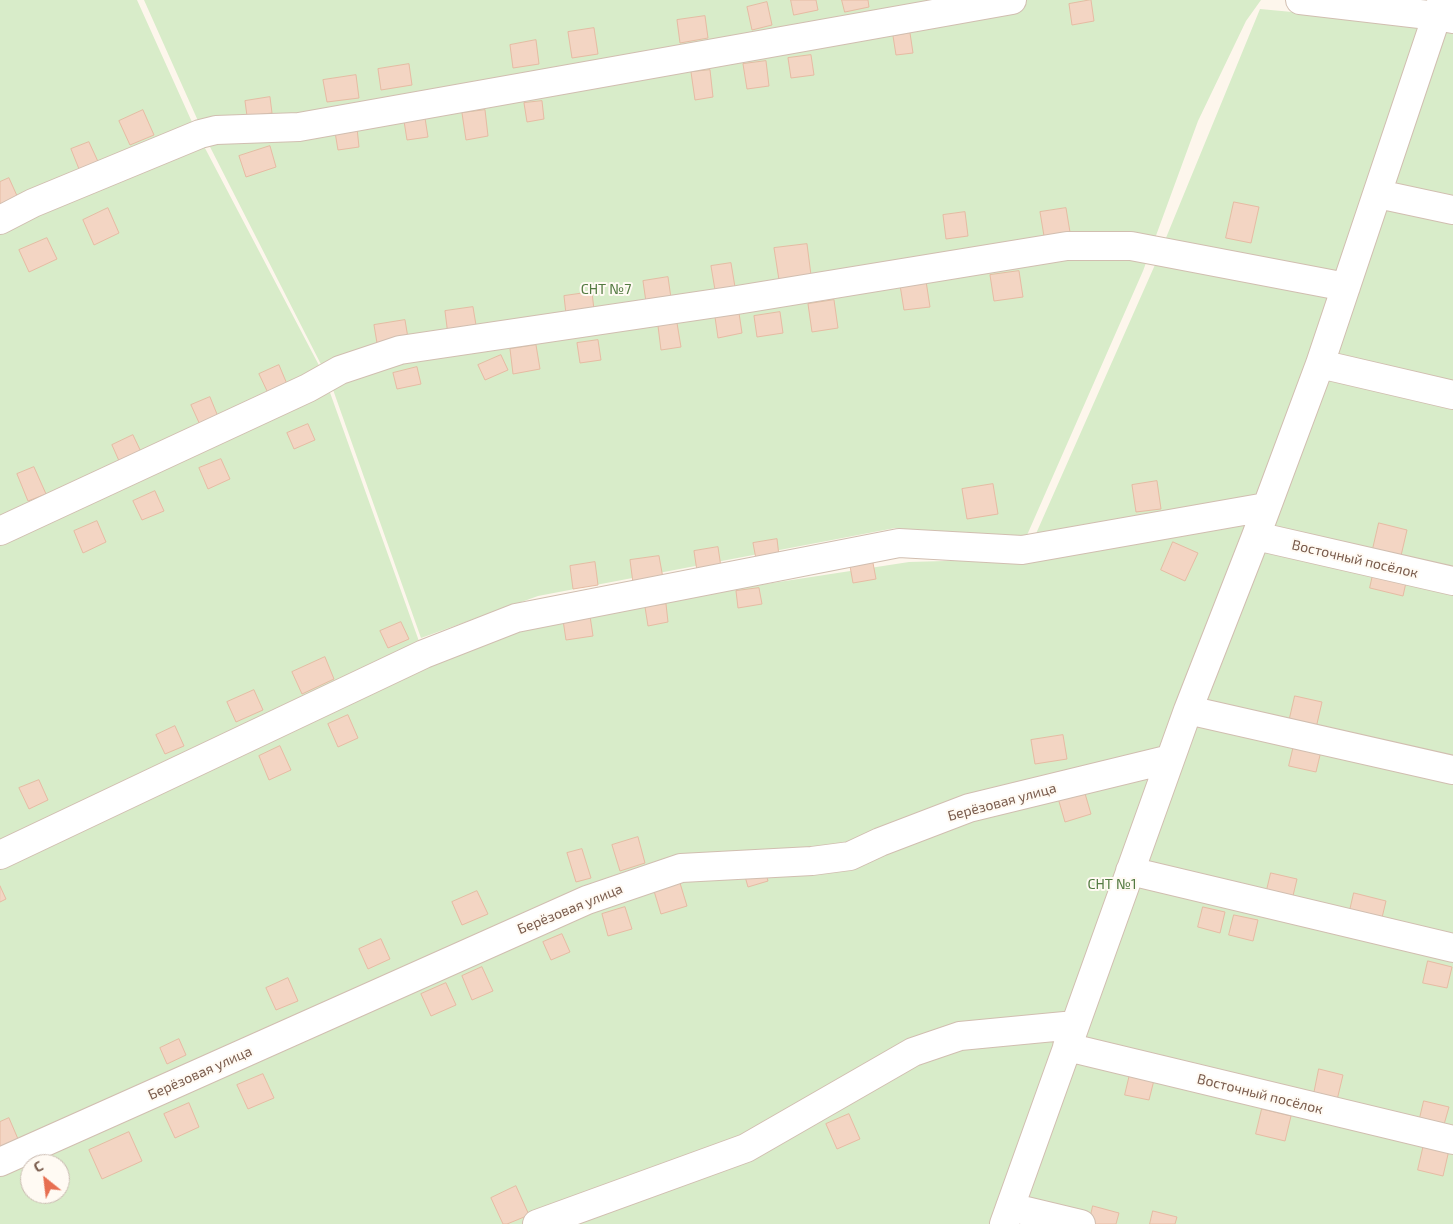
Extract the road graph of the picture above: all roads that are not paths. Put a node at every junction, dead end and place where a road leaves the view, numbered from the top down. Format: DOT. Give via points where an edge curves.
graph roads {
  1 [pos="1012,0"];
  2 [pos="1300,0"];
  3 [pos="1444,12"];
  4 [pos="1378,194"];
  5 [pos="1453,210"];
  6 [pos="0,220"];
  7 [pos="1346,287"];
  8 [pos="1320,364"];
  9 [pos="1453,395"];
  10 [pos="1266,507"];
  11 [pos="0,531"];
  12 [pos="1256,536"];
  13 [pos="1453,581"];
  14 [pos="1188,710"];
  15 [pos="1170,759"];
  16 [pos="1453,770"];
  17 [pos="0,855"];
  18 [pos="1130,871"];
  19 [pos="1453,948"];
  20 [pos="1071,1036"];
  21 [pos="1453,1140"];
  22 [pos="0,1162"];
  23 [pos="1007,1215"];
  24 [pos="538,1224"];
  25 [pos="1081,1224"];
  1 -- 6 [label="street" via="299,127 216,130 33,203"];
  2 -- 3 [label="street"];
  3 -- 4 [label="street"];
  4 -- 5 [label="street"];
  4 -- 7 [label="street"];
  7 -- 8 [label="street"];
  7 -- 11 [label="street" via="1131,246 1067,246 737,300 400,350 340,370 308,388"];
  8 -- 9 [label="street"];
  8 -- 10 [label="street"];
  10 -- 12 [label="street"];
  10 -- 17 [label="street" via="1022,550 899,544 516,618 424,654"];
  12 -- 13 [label="street, Восточный посёлок"];
  12 -- 14 [label="street"];
  14 -- 15 [label="street"];
  14 -- 16 [label="street"];
  15 -- 18 [label="street"];
  15 -- 22 [label="street, Берёзовая улица" via="969,808 850,856 681,868 596,897"];
  18 -- 19 [label="street"];
  18 -- 20 [label="street"];
  20 -- 21 [label="street, Восточный посёлок"];
  20 -- 23 [label="street"];
  20 -- 24 [label="street, Восточный посёлок" via="960,1036 913,1052 746,1148"];
  23 -- 25 [label="street"];
}
